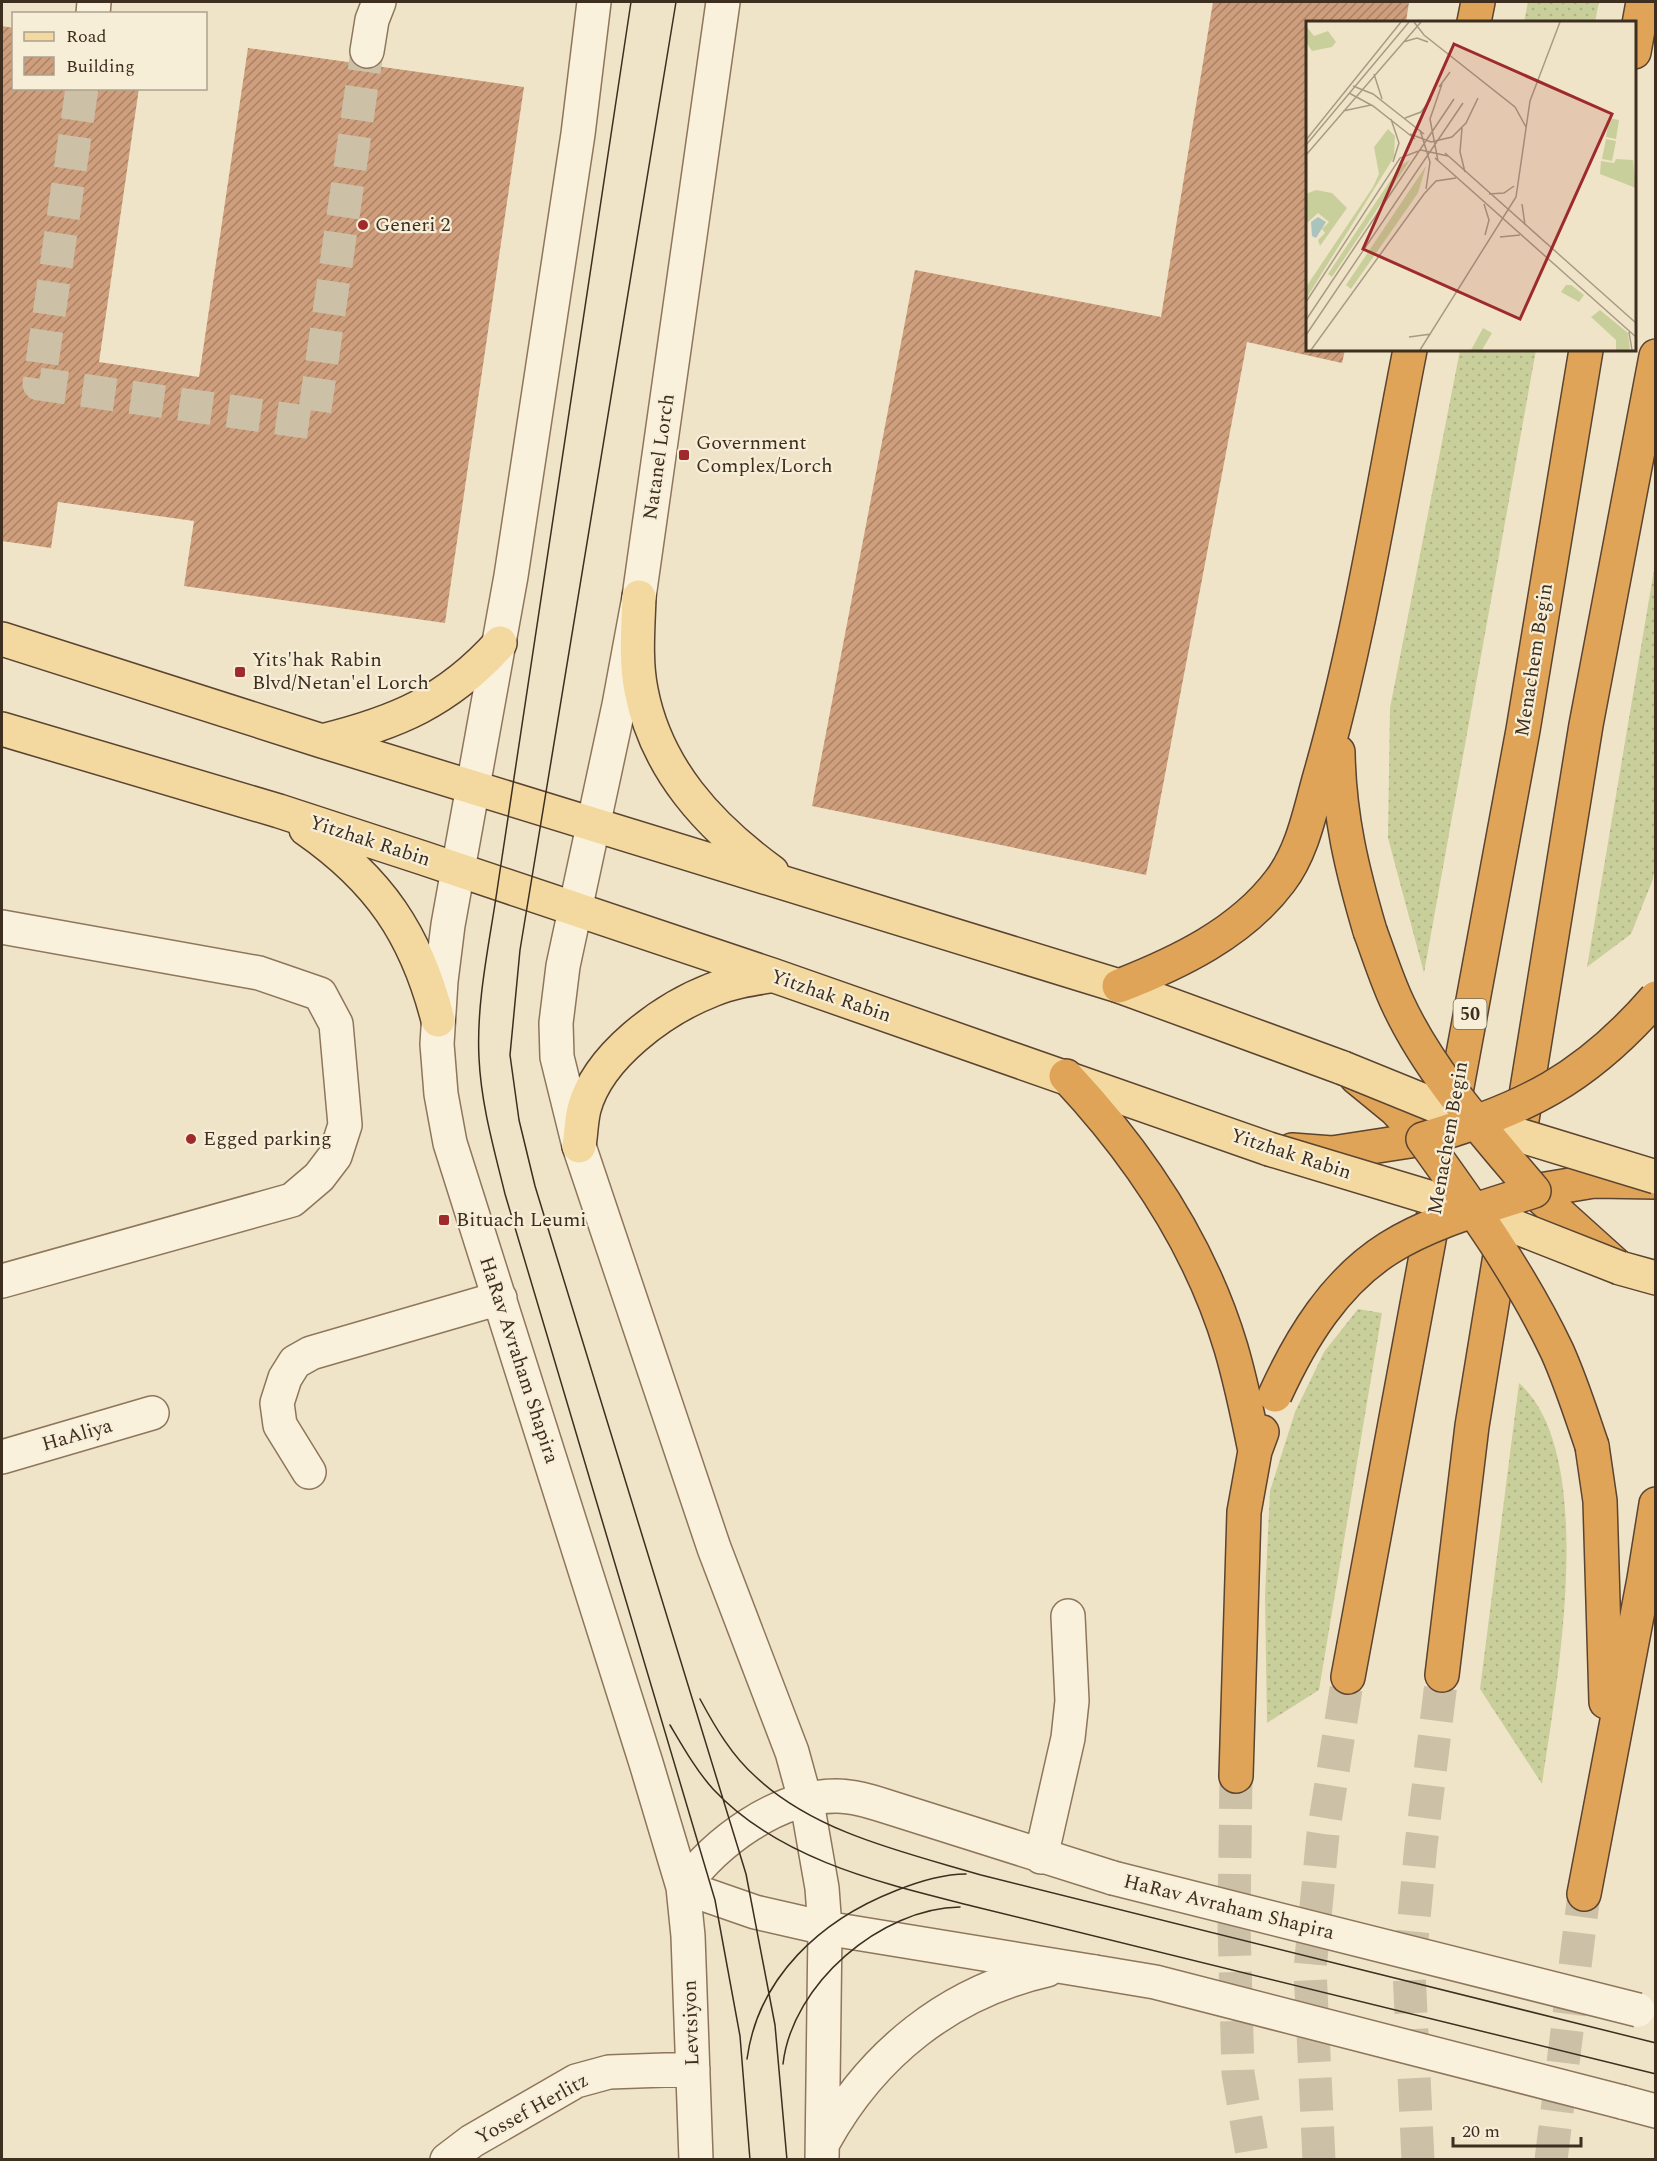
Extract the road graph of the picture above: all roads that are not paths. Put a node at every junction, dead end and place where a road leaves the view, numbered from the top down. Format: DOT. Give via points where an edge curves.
graph roads {
  1 [pos="379,2"];
  2 [pos="589,2"];
  3 [pos="723,2"];
  4 [pos="1478,2"];
  5 [pos="1643,2"];
  6 [pos="1474,21"];
  7 [pos="1636,46"];
  8 [pos="367,51"];
  9 [pos="1410,351"];
  10 [pos="1586,351"];
  11 [pos="1656,356"];
  12 [pos="639,597"];
  13 [pos="2,639"];
  14 [pos="500,643"];
  15 [pos="1337,717"];
  16 [pos="2,729"];
  17 [pos="322,741"];
  18 [pos="474,788"];
  19 [pos="279,811"];
  20 [pos="594,824"];
  21 [pos="458,871"];
  22 [pos="791,885"];
  23 [pos="576,910"];
  24 [pos="2,927"];
  25 [pos="772,975"];
  26 [pos="1119,986"];
  27 [pos="1656,998"];
  28 [pos="438,1020"];
  29 [pos="1343,1068"];
  30 [pos="1065,1076"];
  31 [pos="1476,1122"];
  32 [pos="1423,1139"];
  33 [pos="579,1146"];
  34 [pos="1269,1149"];
  35 [pos="1656,1177"];
  36 [pos="1656,1182"];
  37 [pos="1534,1191"];
  38 [pos="1475,1211"];
  39 [pos="1620,1268"];
  40 [pos="1656,1278"];
  41 [pos="2,1281"];
  42 [pos="500,1298"];
  43 [pos="152,1413"];
  44 [pos="1255,1451"];
  45 [pos="2,1457"];
  46 [pos="309,1472"];
  47 [pos="1656,1504"];
  48 [pos="1068,1616"];
  49 [pos="1442,1675"];
  50 [pos="1348,1677"];
  51 [pos="1608,1761"];
  52 [pos="1236,1776"];
  53 [pos="805,1800"];
  54 [pos="1041,1857"];
  55 [pos="682,1887"];
  56 [pos="1584,1894"];
  57 [pos="825,1928"];
  58 [pos="1057,1968"];
  59 [pos="1647,2012"];
  60 [pos="693,2069"];
  61 [pos="1656,2111"];
  62 [pos="823,2151"];
  63 [pos="447,2160"];
  64 [pos="696,2160"];
  1 -- 8 [label="street"];
  2 -- 14 [label="street" via="578,134"];
  3 -- 12 [label="street, Natanel Lorch"];
  4 -- 6 [label="highway"];
  5 -- 7 [label="highway"];
  9 -- 15 [label="highway"];
  10 -- 50 [label="highway, Menachem Begin / 50" via="1523,730"];
  11 -- 49 [label="highway" via="1587,725 1474,1414"];
  12 -- 20 [label="street, Natanel Lorch"];
  12 -- 22 [label="main road" via="640,687 658,746 680,784 710,820"];
  13 -- 17 [label="main road"];
  14 -- 17 [label="main road" via="436,700 381,726"];
  14 -- 18 [label="street"];
  15 -- 26 [label="highway" via="1302,838 1282,879 1257,908 1221,934 1157,971"];
  15 -- 31 [label="highway, bridge" via="1338,797 1350,864 1370,931 1410,1028"];
  16 -- 19 [label="main road, Yitzhak Rabin"];
  17 -- 18 [label="main road"];
  18 -- 20 [label="main road"];
  18 -- 21 [label="street, HaRav Avraham Shapira"];
  19 -- 21 [label="main road, Yitzhak Rabin"];
  19 -- 28 [label="main road" via="335,851 388,905 419,958"];
  20 -- 22 [label="main road"];
  20 -- 23 [label="street, Natanel Lorch"];
  21 -- 23 [label="main road, Yitzhak Rabin"];
  21 -- 28 [label="street, HaRav Avraham Shapira"];
  22 -- 26 [label="main road"];
  23 -- 25 [label="main road, Yitzhak Rabin"];
  23 -- 33 [label="street" via="563,966 556,1023 557,1057"];
  24 -- 41 [label="street" via="259,973 320,994 336,1024 345,1125 335,1156 319,1177 292,1200"];
  25 -- 30 [label="main road, Yitzhak Rabin"];
  25 -- 33 [label="main road" via="712,990 664,1015 631,1040 589,1095"];
  26 -- 29 [label="main road"];
  27 -- 31 [label="highway, bridge" via="1604,1052 1577,1073 1530,1100"];
  28 -- 42 [label="street, HaRav Avraham Shapira" via="441,1094 450,1143"];
  29 -- 31 [label="main road, bridge"];
  29 -- 32 [label="highway, bridge" via="1376,1092"];
  30 -- 34 [label="main road, Yitzhak Rabin"];
  30 -- 44 [label="highway" via="1134,1154 1180,1227 1210,1290 1231,1348"];
  31 -- 32 [label="highway, bridge"];
  31 -- 35 [label="main road, bridge"];
  31 -- 37 [label="highway, bridge"];
  32 -- 34 [label="highway, bridge" via="1332,1153"];
  32 -- 38 [label="highway, bridge"];
  33 -- 53 [label="street" via="714,1548 776,1706"];
  34 -- 38 [label="main road, Yitzhak Rabin, bridge"];
  36 -- 37 [label="highway" via="1594,1181"];
  37 -- 38 [label="highway, bridge"];
  37 -- 39 [label="highway, bridge"];
  38 -- 39 [label="main road, Yitzhak Rabin, bridge"];
  38 -- 44 [label="highway, bridge" via="1417,1233 1365,1265 1308,1329 1275,1395"];
  38 -- 51 [label="highway, bridge" via="1543,1323 1592,1446 1600,1501"];
  39 -- 40 [label="main road, Yitzhak Rabin"];
  42 -- 46 [label="street" via="311,1353 295,1362 277,1403 280,1425"];
  42 -- 55 [label="street, HaRav Avraham Shapira"];
  43 -- 45 [label="street, HaAliya"];
  44 -- 52 [label="highway" via="1244,1512"];
  47 -- 51 [label="highway"];
  48 -- 54 [label="street" via="1072,1701 1068,1738"];
  51 -- 56 [label="highway"];
  53 -- 54 [label="street, HaRav Avraham Shapira" via="853,1797"];
  53 -- 55 [label="street, HaRav Avraham Shapira" via="735,1833 704,1859"];
  53 -- 57 [label="street"];
  54 -- 59 [label="street, HaRav Avraham Shapira, bridge"];
  55 -- 57 [label="street" via="755,1912"];
  55 -- 60 [label="street, Levtsiyon" via="688,1936"];
  57 -- 58 [label="street"];
  57 -- 62 [label="street"];
  58 -- 61 [label="street, bridge" via="1155,1982"];
  58 -- 62 [label="street" via="973,1995 918,2029 859,2084"];
  60 -- 63 [label="street, Yossef Herlitz" via="609,2072 576,2081 472,2141"];
  60 -- 64 [label="street, Levtsiyon"];
}
